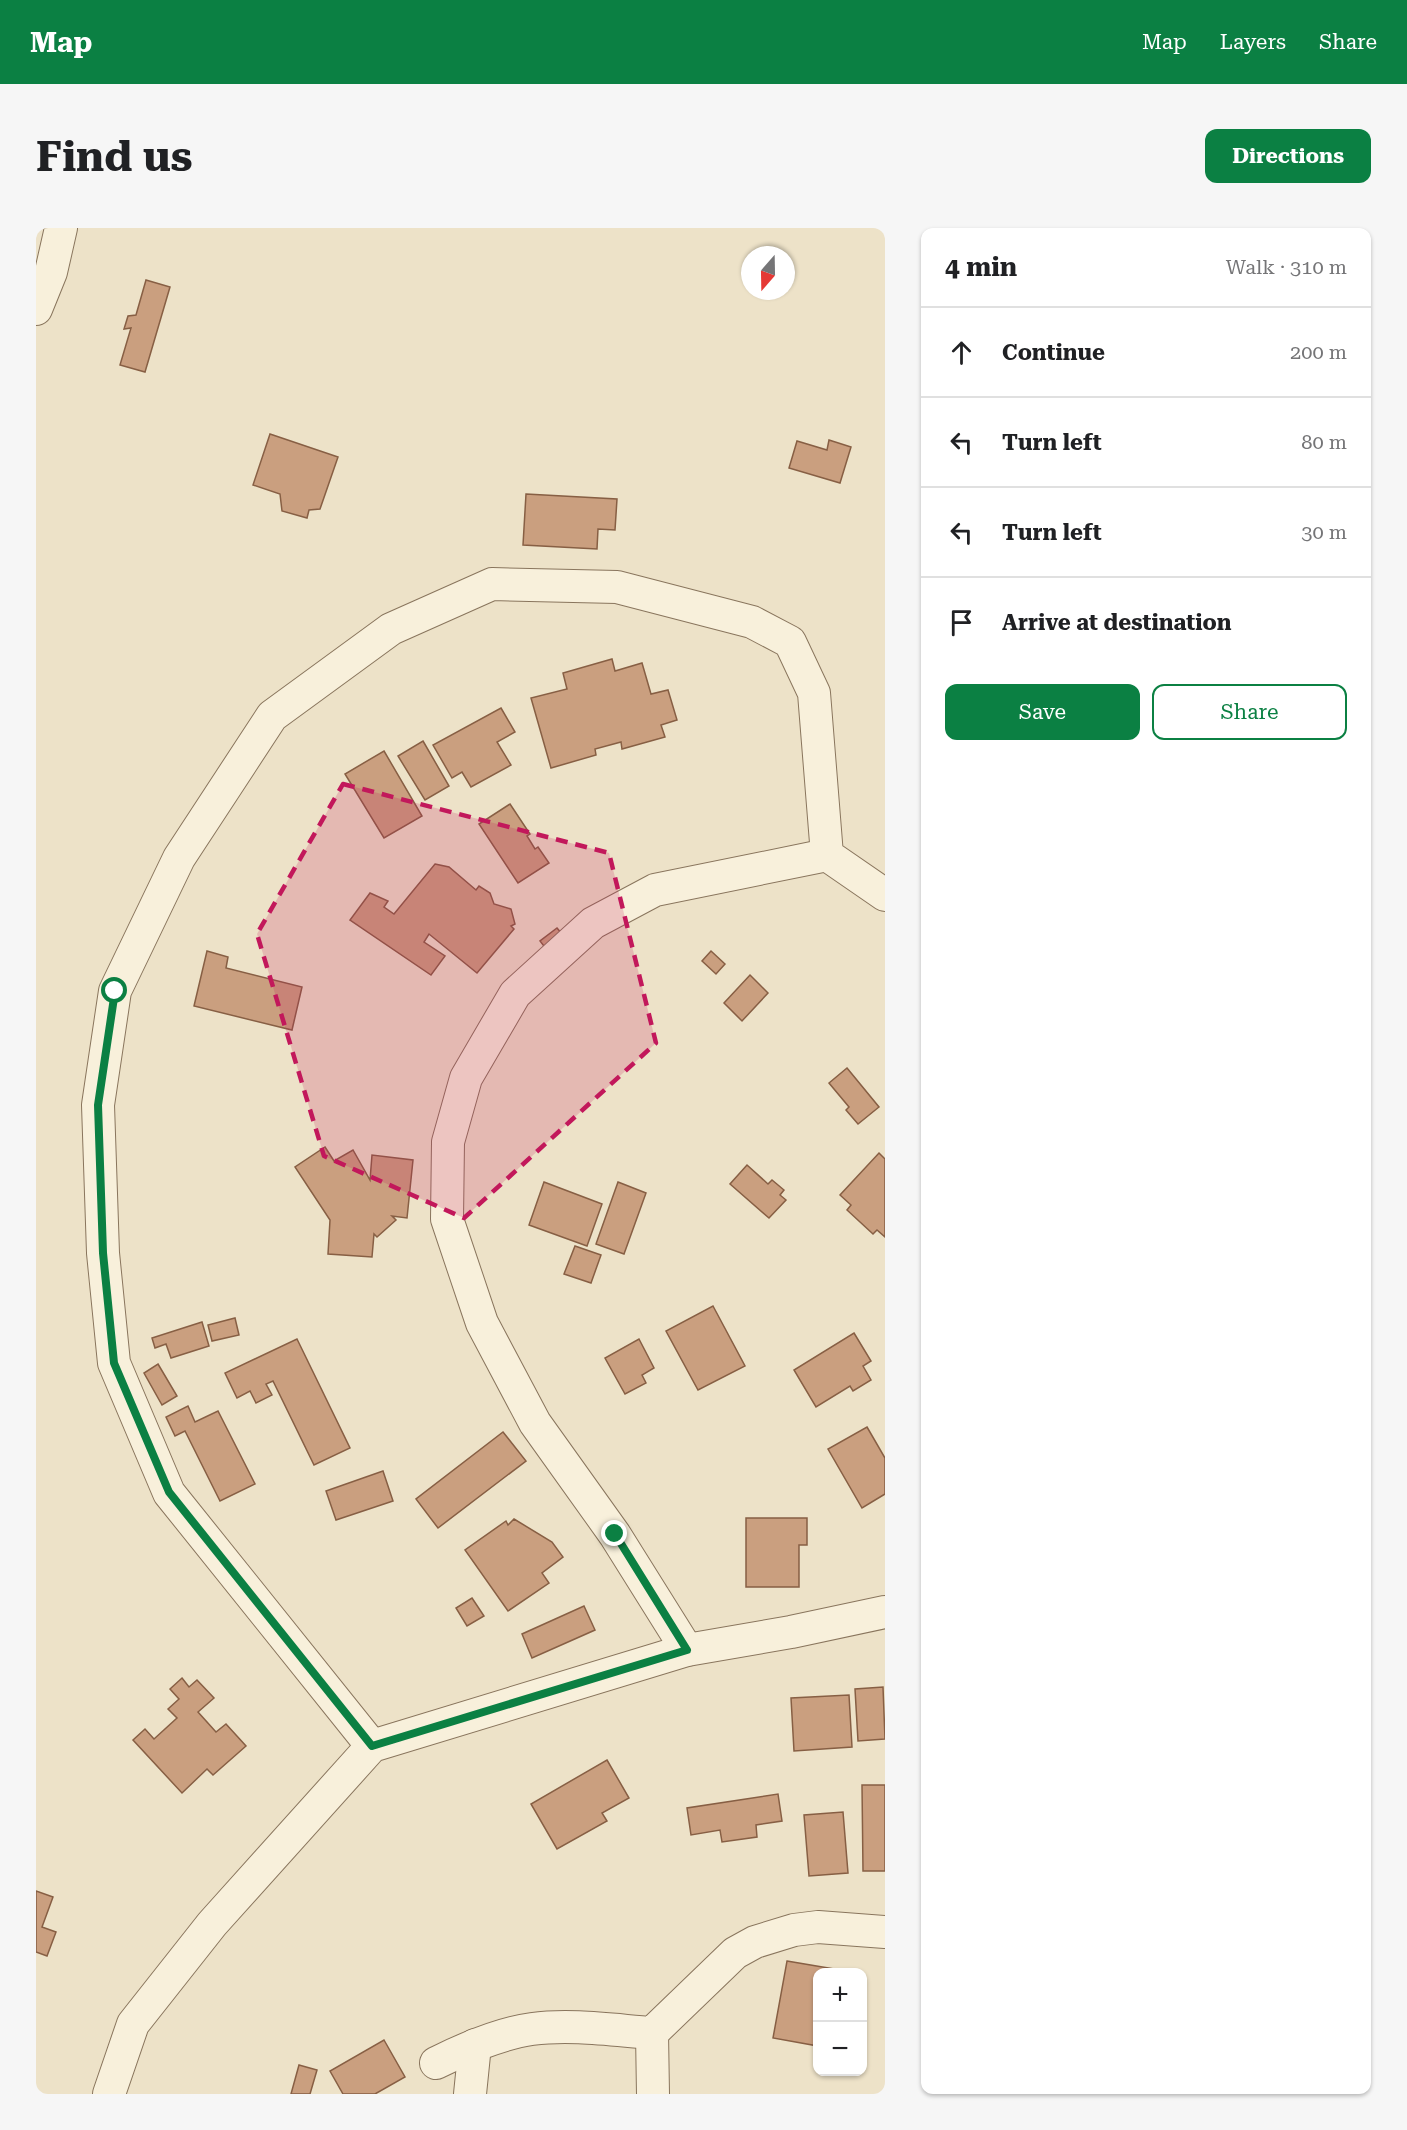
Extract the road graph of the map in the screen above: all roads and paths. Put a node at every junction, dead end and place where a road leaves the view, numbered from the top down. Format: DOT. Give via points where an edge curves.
graph roads {
  1 [pos="62,228"];
  2 [pos="36,309"];
  3 [pos="827,855"];
  4 [pos="885,895"];
  5 [pos="885,1612"];
  6 [pos="687,1650"];
  7 [pos="372,1746"];
  8 [pos="885,1932"];
  9 [pos="652,2033"];
  10 [pos="475,2045"];
  11 [pos="436,2063"];
  12 [pos="109,2094"];
  13 [pos="470,2094"];
  14 [pos="653,2094"];
  1 -- 2 [label="street"];
  3 -- 4 [label="street"];
  3 -- 6 [label="street" via="655,890 593,922 515,994 466,1078 448,1142 447,1220 482,1323 535,1423 615,1534"];
  3 -- 7 [label="street" via="814,693 790,642 752,622 617,587 492,584 391,629 272,716 179,858 115,991 98,1105 103,1253 114,1363 169,1492"];
  5 -- 6 [label="street"];
  6 -- 7 [label="street"];
  7 -- 12 [label="street" via="212,1924 133,2024"];
  8 -- 9 [label="street" via="818,1927 755,1941 735,1953"];
  9 -- 10 [label="street" via="530,2029"];
  9 -- 14 [label="street"];
  10 -- 11 [label="street"];
  10 -- 13 [label="street"];
}
